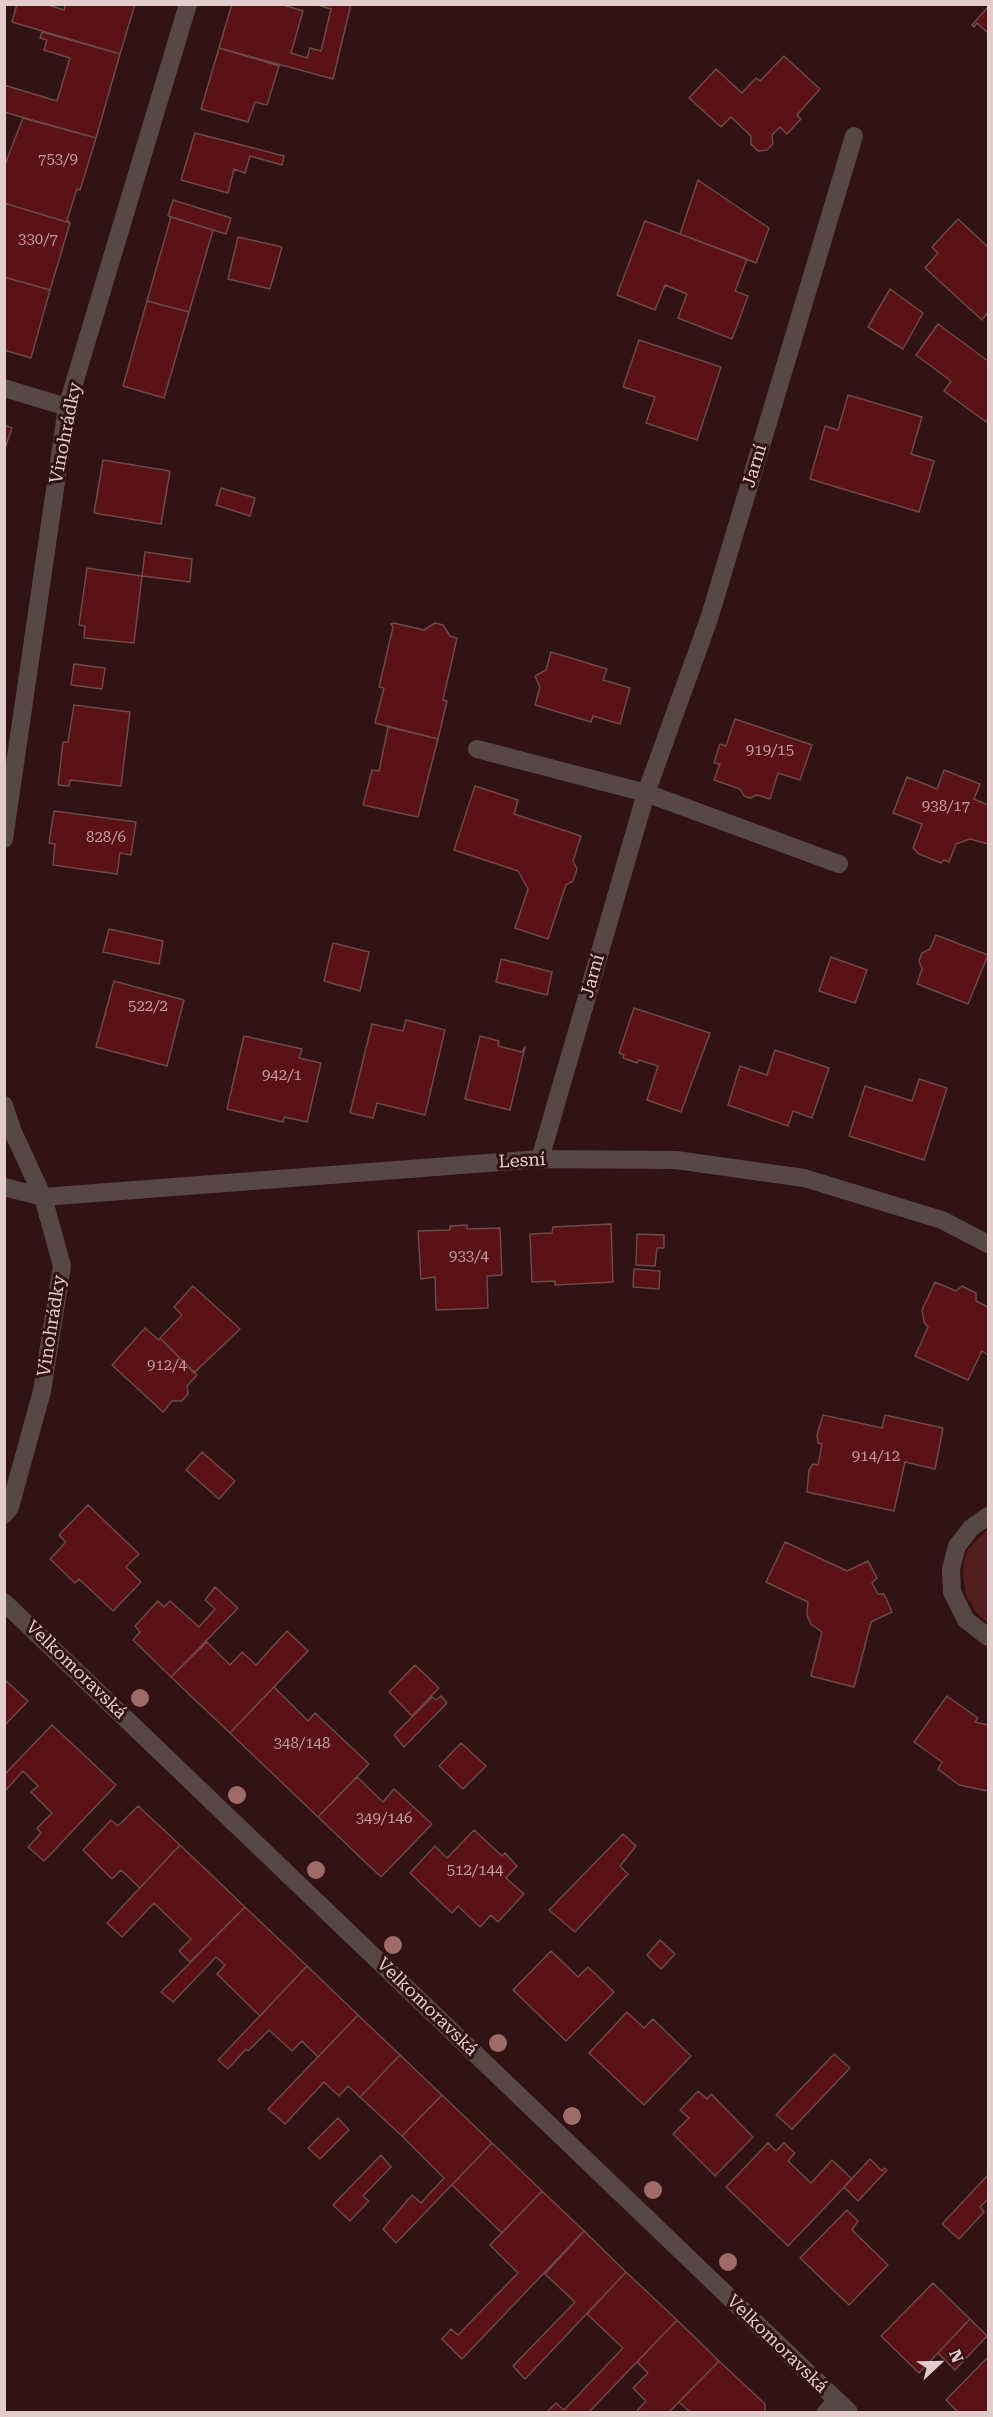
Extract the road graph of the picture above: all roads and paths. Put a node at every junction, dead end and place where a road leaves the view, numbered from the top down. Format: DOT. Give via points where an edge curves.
graph roads {
  1 [pos="188,4"];
  2 [pos="854,136"];
  3 [pos="4,388"];
  4 [pos="67,407"];
  5 [pos="477,749"];
  6 [pos="646,793"];
  7 [pos="4,839"];
  8 [pos="838,864"];
  9 [pos="4,1105"];
  10 [pos="540,1159"];
  11 [pos="4,1187"];
  12 [pos="43,1197"];
  13 [pos="988,1244"];
  14 [pos="4,1515"];
  15 [pos="988,1516"];
  16 [pos="4,1602"];
  17 [pos="988,1638"];
  18 [pos="837,2409"];
  1 -- 4 [label="street, Vinohrádky"];
  2 -- 6 [label="street, Jarní" via="709,619"];
  3 -- 4 [label="street"];
  4 -- 7 [label="street, Vinohrádky"];
  5 -- 6 [label="street"];
  6 -- 8 [label="street"];
  6 -- 10 [label="street, Jarní"];
  9 -- 12 [label="street, Vinohrádky"];
  10 -- 12 [label="street, Lesní"];
  10 -- 13 [label="street, Lesní" via="676,1160 804,1178 942,1220"];
  11 -- 12 [label="street, Lesní"];
  12 -- 14 [label="street, Vinohrádky" via="62,1266 42,1391 10,1508"];
  15 -- 17 [label="street" via="971,1528 957,1546 951,1569 952,1592 966,1620"];
  16 -- 18 [label="street, Velkomoravská"];
}
